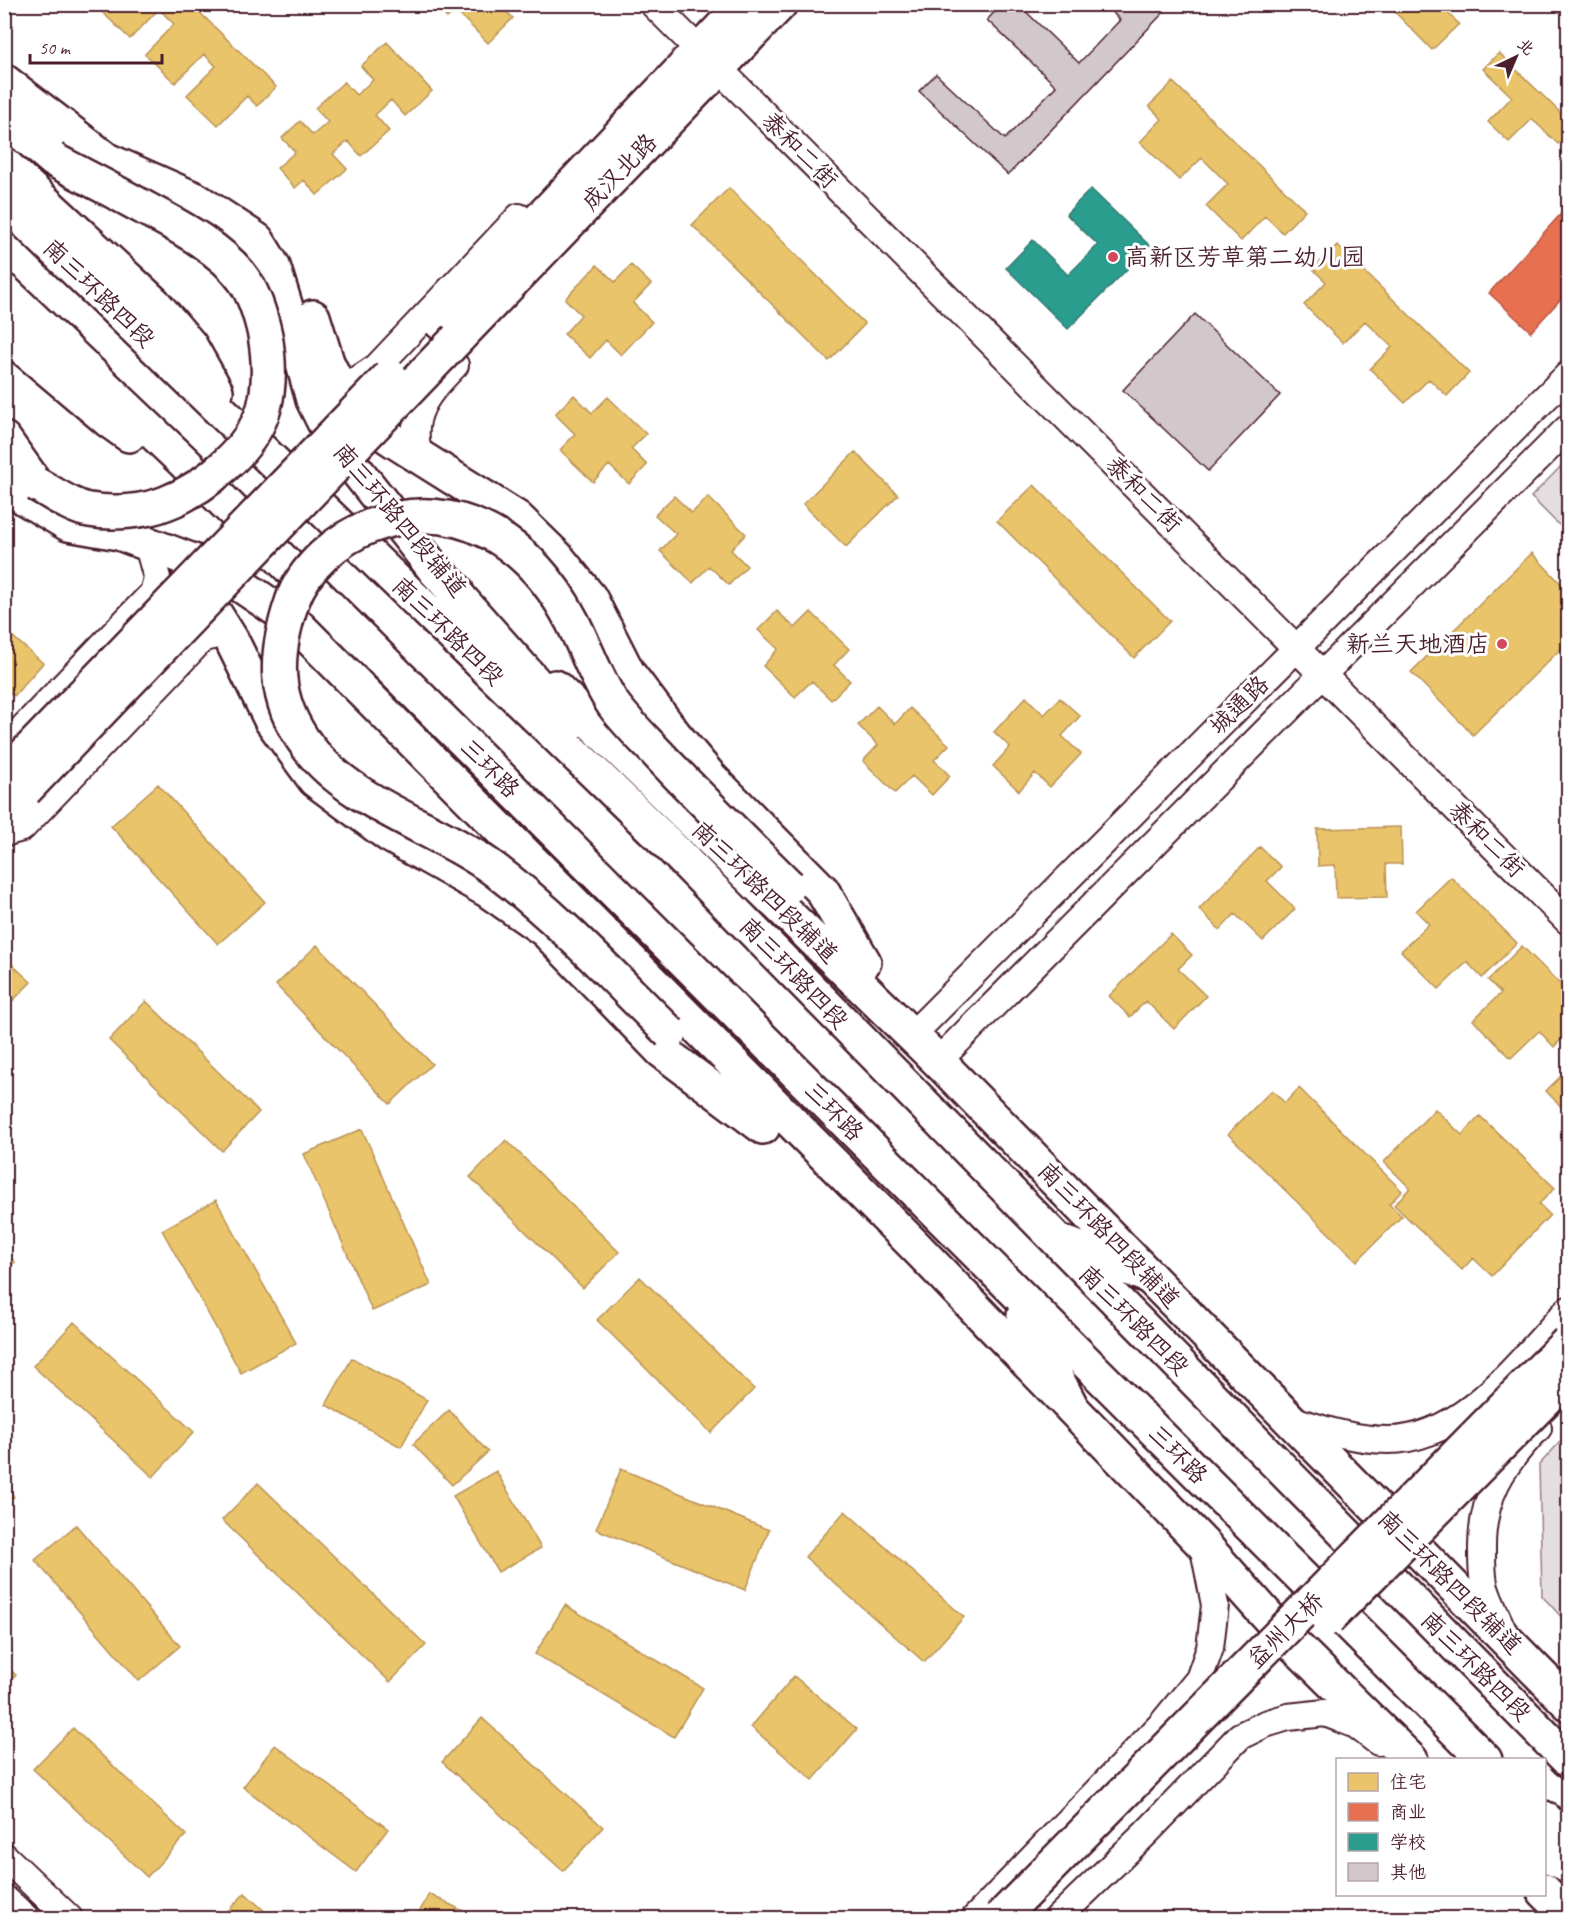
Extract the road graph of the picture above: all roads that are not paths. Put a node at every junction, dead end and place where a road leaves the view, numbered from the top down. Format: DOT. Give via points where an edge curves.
graph roads {
  1 [pos="653,4"];
  2 [pos="744,4"];
  3 [pos="780,4"];
  4 [pos="709,60"];
  5 [pos="4,81"];
  6 [pos="4,118"];
  7 [pos="4,164"];
  8 [pos="4,201"];
  9 [pos="257,240"];
  10 [pos="4,291"];
  11 [pos="6,334"];
  12 [pos="1569,375"];
  13 [pos="338,383"];
  14 [pos="234,424"];
  15 [pos="1569,428"];
  16 [pos="4,439"];
  17 [pos="4,452"];
  18 [pos="419,456"];
  19 [pos="184,462"];
  20 [pos="20,482"];
  21 [pos="147,542"];
  22 [pos="435,570"];
  23 [pos="153,593"];
  24 [pos="217,638"];
  25 [pos="1296,648"];
  26 [pos="1323,674"];
  27 [pos="9,780"];
  28 [pos="4,833"];
  29 [pos="1569,921"];
  30 [pos="864,962"];
  31 [pos="802,982"];
  32 [pos="911,1036"];
  33 [pos="938,1061"];
  34 [pos="764,1127"];
  35 [pos="1054,1239"];
  36 [pos="916,1247"];
  37 [pos="1150,1277"];
  38 [pos="1010,1287"];
  39 [pos="1569,1310"];
  40 [pos="1569,1342"];
  41 [pos="1569,1377"];
  42 [pos="1569,1396"];
  43 [pos="1072,1408"];
  44 [pos="1467,1412"];
  45 [pos="1287,1418"];
  46 [pos="1505,1465"];
  47 [pos="1203,1544"];
  48 [pos="1507,1640"];
  49 [pos="1569,1703"];
  50 [pos="1397,1758"];
  51 [pos="1409,1758"];
  52 [pos="1483,1758"];
  53 [pos="1569,1760"];
  54 [pos="1546,1819"];
  55 [pos="1569,1842"];
  56 [pos="1546,1855"];
  57 [pos="4,1856"];
  58 [pos="1569,1865"];
  59 [pos="1546,1892"];
  60 [pos="4,1898"];
  61 [pos="1569,1915"];
  62 [pos="26,1918"];
  63 [pos="69,1918"];
  64 [pos="975,1918"];
  65 [pos="1000,1918"];
  66 [pos="1031,1918"];
  67 [pos="1058,1918"];
  1 -- 4 [label="street, 泰和二街"];
  2 -- 4 [label="main road, 成汉北路"];
  3 -- 4 [label="main road, 成汉北路"];
  4 -- 13 [label="street" via="653,78 377,367 356,381"];
  4 -- 18 [label="street" via="688,123 430,391 418,411"];
  4 -- 25 [label="street, 泰和二街"];
  4 -- 27 [label="main road, 成汉北路, bridge"];
  5 -- 9 [label="main road, 南三环路四段辅道" via="107,160 195,199"];
  6 -- 20 [label="main road, bridge" via="54,160 194,235 219,254 245,280 261,317 267,347 268,380 263,408 249,439 232,459 166,503 117,511 87,510"];
  7 -- 14 [label="main road" via="154,303 190,345"];
  8 -- 14 [label="main road, 南三环路四段"];
  9 -- 13 [label="main road" via="313,316"];
  9 -- 22 [label="main road, 南三环路四段辅道" via="273,266 313,400 334,442"];
  10 -- 19 [label="main road"];
  11 -- 19 [label="main road" via="145,447"];
  12 -- 25 [label="street, 城通路"];
  13 -- 18 [label="main road" via="362,418"];
  14 -- 31 [label="main road, 南三环路四段" via="665,841"];
  15 -- 26 [label="street, 城通路"];
  16 -- 20 [label="main road"];
  17 -- 20 [label="main road"];
  18 -- 30 [label="main road" via="517,519 556,556 590,598 628,673 667,725 711,778 822,890"];
  19 -- 38 [label="main road, 三环路"];
  20 -- 21 [label="main road" via="26,500 68,524"];
  21 -- 23 [label="street" via="157,578"];
  21 -- 24 [label="main road" via="199,588"];
  21 -- 36 [label="main road" via="242,586 292,620"];
  22 -- 31 [label="main road"];
  22 -- 32 [label="main road, 南三环路四段辅道"];
  23 -- 24 [label="street" via="183,583 199,590 211,611"];
  23 -- 27 [label="street"];
  24 -- 28 [label="street" via="22,828"];
  24 -- 34 [label="main road" via="315,780 388,835 487,890 546,931 662,1051"];
  25 -- 26 [label="street, 泰和二街"];
  25 -- 32 [label="street, 城通路"];
  26 -- 29 [label="street, 泰和二街"];
  26 -- 33 [label="street, 城通路"];
  30 -- 32 [label="main road"];
  30 -- 34 [label="main road, bridge" via="671,768 613,704 571,618 552,590 528,561 488,530 467,521 425,516 386,520 355,532 323,556 296,590 278,661 284,704 306,745 332,774 492,868 529,897"];
  31 -- 35 [label="main road, 南三环路四段"];
  32 -- 33 [label="main road, 南三环路四段辅道"];
  33 -- 37 [label="main road, 南三环路四段辅道"];
  34 -- 36 [label="main road"];
  35 -- 37 [label="main road"];
  35 -- 53 [label="main road, 南三环路四段"];
  36 -- 43 [label="main road"];
  37 -- 45 [label="main road, 南三环路四段辅道"];
  38 -- 43 [label="main road"];
  38 -- 52 [label="main road, 三环路"];
  39 -- 44 [label="street"];
  40 -- 65 [label="main road, 益州大桥, bridge"];
  41 -- 66 [label="main road, 益州大桥, bridge"];
  42 -- 46 [label="street"];
  43 -- 47 [label="main road"];
  44 -- 45 [label="street" via="1429,1431 1390,1440 1338,1434"];
  44 -- 46 [label="street" via="1455,1448 1464,1461 1487,1473"];
  45 -- 48 [label="main road, 南三环路四段辅道"];
  46 -- 48 [label="street" via="1487,1504 1482,1553 1485,1587"];
  47 -- 51 [label="main road" via="1287,1638"];
  47 -- 64 [label="street" via="1215,1605 1210,1648 1199,1679 1161,1725"];
  48 -- 49 [label="main road, 南三环路四段辅道"];
  50 -- 67 [label="street" via="1356,1725 1325,1713 1265,1724 1240,1736"];
  54 -- 55 [label="main road"];
  56 -- 58 [label="main road"];
  57 -- 63 [label="street"];
  59 -- 61 [label="main road"];
  60 -- 62 [label="street"];
}
